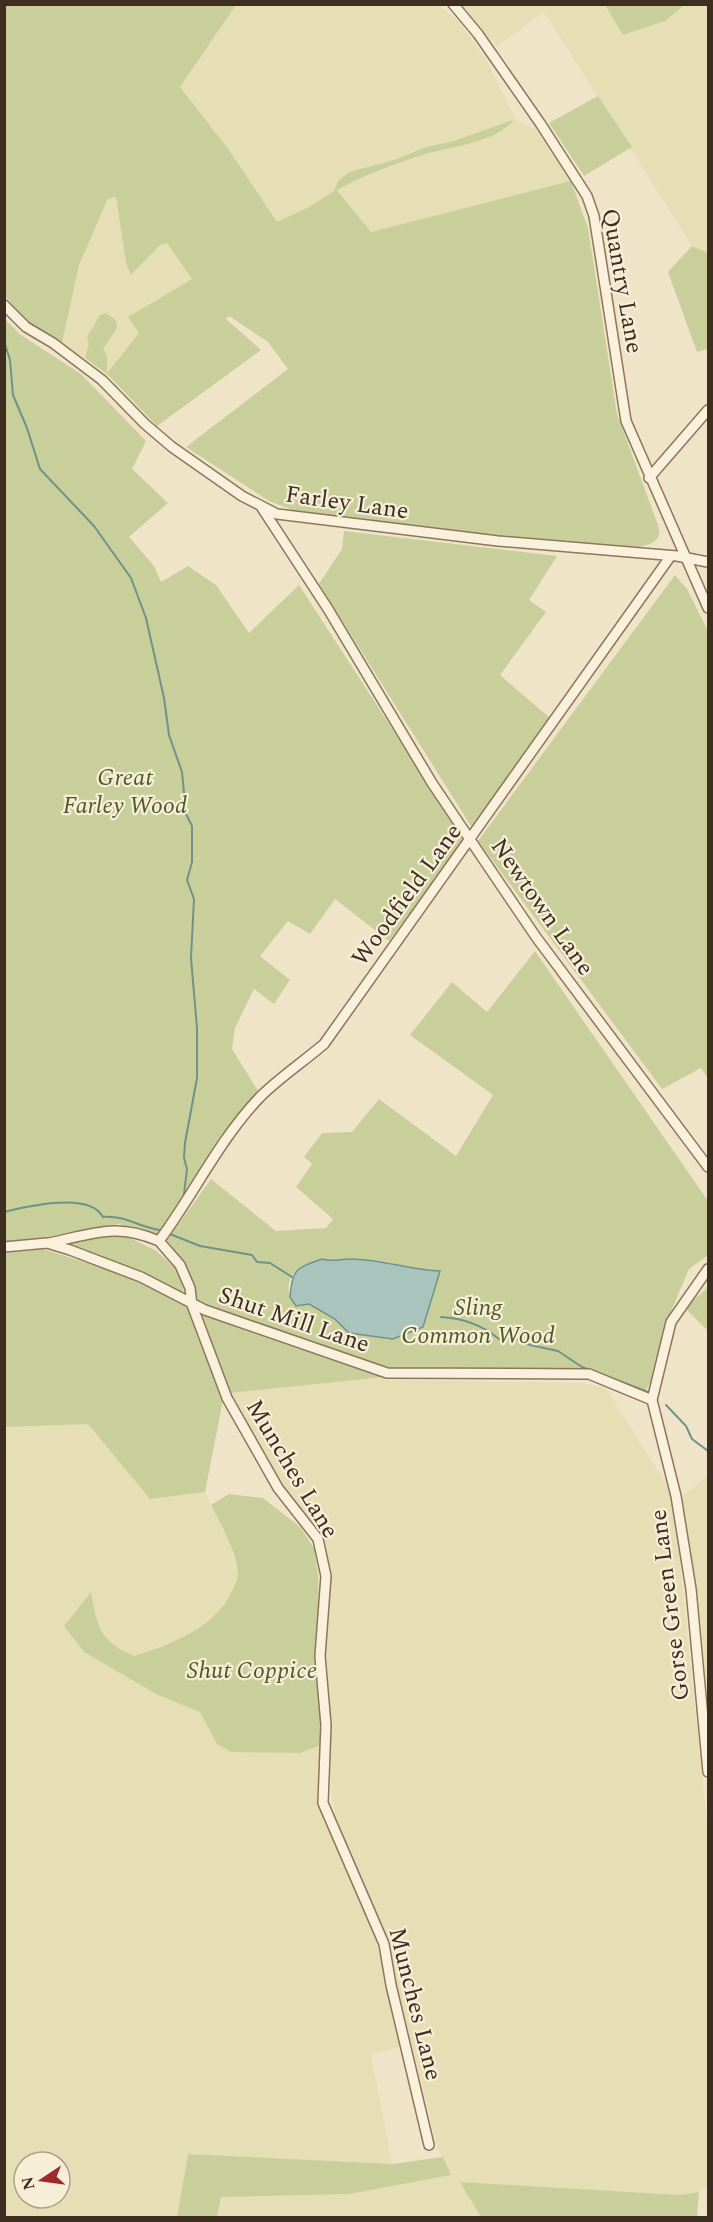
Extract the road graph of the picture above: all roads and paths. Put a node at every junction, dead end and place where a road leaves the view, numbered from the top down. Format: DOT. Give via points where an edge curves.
graph roads {
  1 [pos="453,4"];
  2 [pos="4,305"];
  3 [pos="708,410"];
  4 [pos="649,478"];
  5 [pos="262,508"];
  6 [pos="670,557"];
  7 [pos="684,557"];
  8 [pos="708,562"];
  9 [pos="708,608"];
  10 [pos="471,841"];
  11 [pos="708,1167"];
  12 [pos="159,1241"];
  13 [pos="47,1243"];
  14 [pos="4,1247"];
  15 [pos="708,1269"];
  16 [pos="192,1305"];
  17 [pos="652,1400"];
  18 [pos="708,1772"];
  19 [pos="429,2145"];
  1 -- 4 [label="street, Quantry Lane" via="478,34 587,196 602,260 624,411"];
  2 -- 5 [label="street, Farley Lane" via="26,327 102,380 172,447"];
  3 -- 4 [label="street"];
  4 -- 7 [label="street, Quantry Lane"];
  5 -- 6 [label="street, Farley Lane" via="322,521"];
  5 -- 10 [label="street, Newtown Lane"];
  6 -- 7 [label="street, Farley Lane"];
  6 -- 10 [label="street, Woodfield Lane"];
  7 -- 8 [label="street, Farley Lane"];
  7 -- 9 [label="street, Quantry Lane"];
  10 -- 11 [label="street, Newtown Lane" via="536,937"];
  10 -- 12 [label="street, Woodfield Lane" via="324,1044 260,1097 213,1157"];
  12 -- 13 [label="street" via="118,1229"];
  12 -- 16 [label="street" via="180,1265"];
  13 -- 14 [label="street, Shut Mill Lane"];
  13 -- 16 [label="street, Shut Mill Lane" via="141,1277"];
  15 -- 17 [label="street" via="671,1322"];
  16 -- 17 [label="street, Shut Mill Lane" via="387,1373 589,1374"];
  16 -- 19 [label="street, Munches Lane" via="227,1398 278,1488 318,1539 326,1576 320,1656 326,1725 323,1803 384,1944"];
  17 -- 18 [label="street, Gorse Green Lane" via="676,1496 691,1589"];
}
